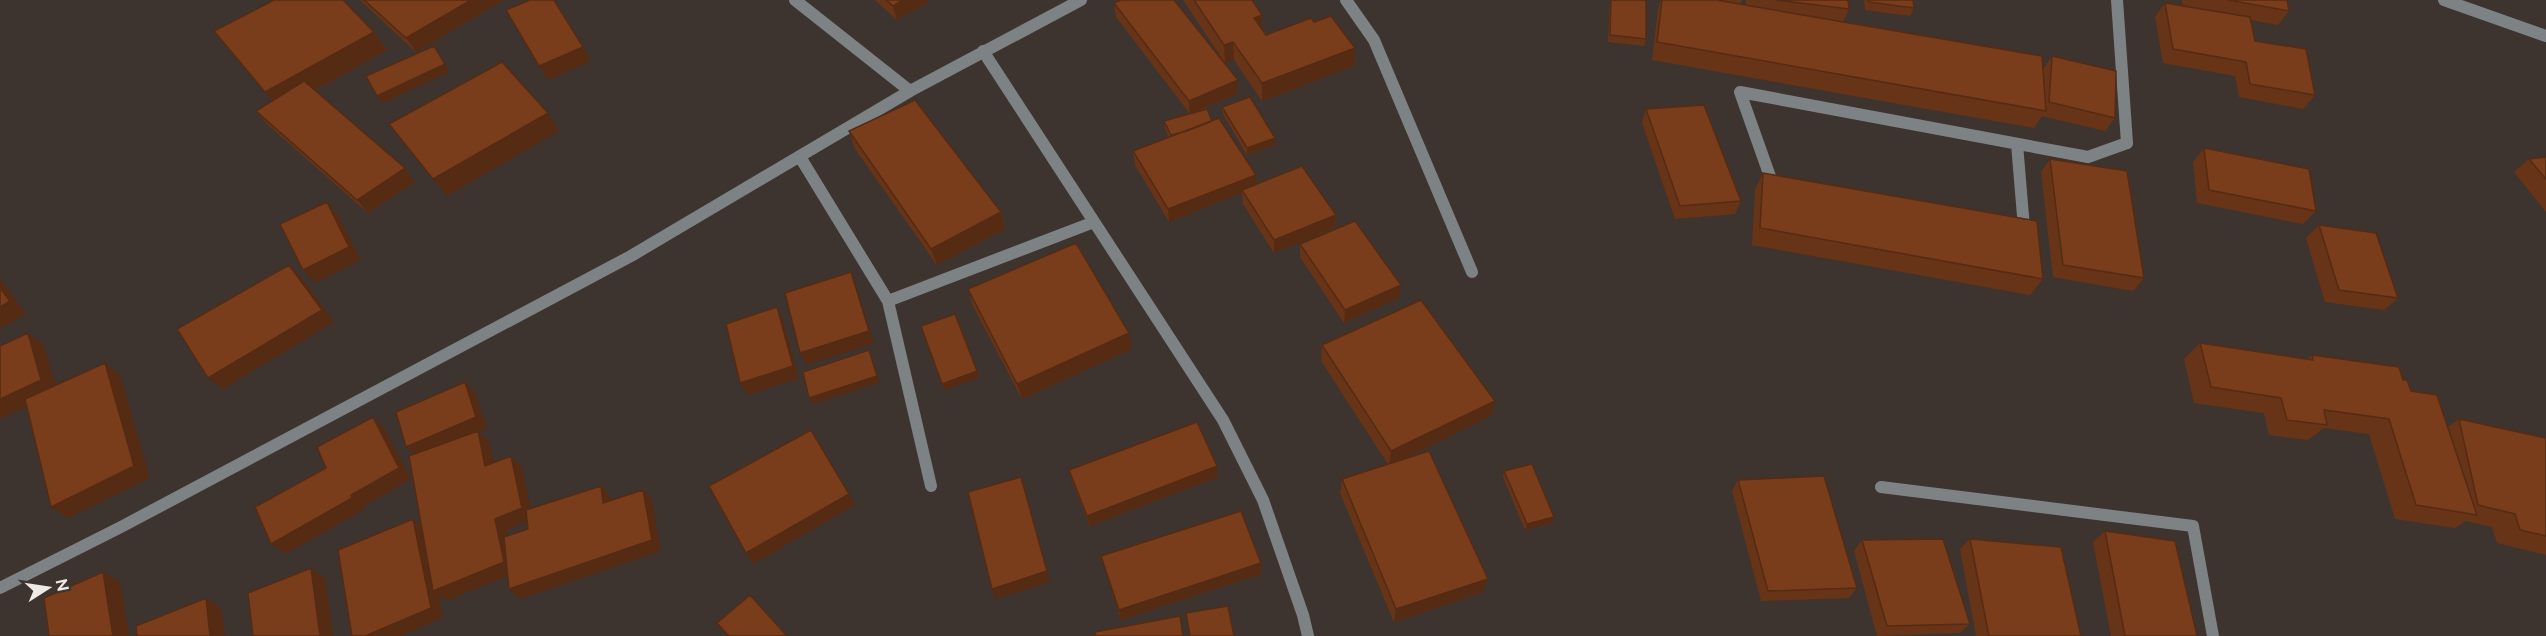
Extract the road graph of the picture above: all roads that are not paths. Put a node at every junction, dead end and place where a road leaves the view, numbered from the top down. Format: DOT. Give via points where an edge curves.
graph roads {
  1 [pos="795,0"];
  2 [pos="1081,0"];
  3 [pos="1346,0"];
  4 [pos="2117,0"];
  5 [pos="2444,0"];
  6 [pos="2546,36"];
  7 [pos="983,51"];
  8 [pos="910,92"];
  9 [pos="2017,144"];
  10 [pos="800,157"];
  11 [pos="1784,187"];
  12 [pos="1094,222"];
  13 [pos="2001,224"];
  14 [pos="1472,272"];
  15 [pos="888,301"];
  16 [pos="931,486"];
  17 [pos="1881,487"];
  18 [pos="0,588"];
  19 [pos="1308,636"];
  20 [pos="2214,636"];
  1 -- 8 [label="street"];
  2 -- 7 [label="street"];
  3 -- 14 [label="street" via="1374,40"];
  4 -- 9 [label="street" via="2127,143 2088,157"];
  5 -- 6 [label="street"];
  7 -- 8 [label="street"];
  7 -- 12 [label="street"];
  8 -- 10 [label="street"];
  9 -- 11 [label="street" via="1740,93 1773,185"];
  9 -- 13 [label="street" via="2024,228"];
  10 -- 15 [label="street"];
  10 -- 18 [label="street" via="631,256"];
  12 -- 15 [label="street"];
  12 -- 19 [label="street" via="1223,420 1263,500"];
  15 -- 16 [label="street"];
  17 -- 20 [label="street" via="2193,526"];
}
